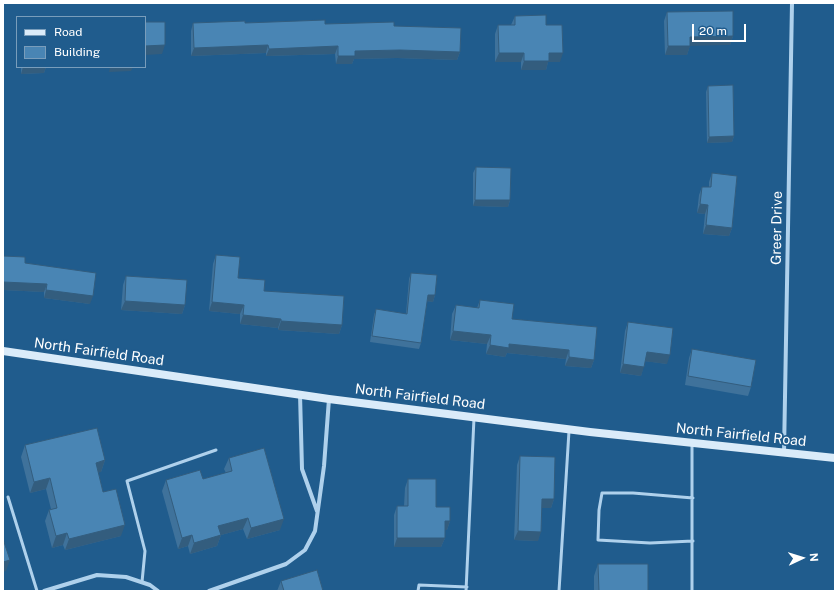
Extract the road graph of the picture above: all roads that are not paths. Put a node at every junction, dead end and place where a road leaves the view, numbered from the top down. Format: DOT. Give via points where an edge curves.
graph roads {
  1 [pos="792,3"];
  2 [pos="3,351"];
  3 [pos="300,394"];
  4 [pos="329,398"];
  5 [pos="474,417"];
  6 [pos="569,429"];
  7 [pos="692,443"];
  8 [pos="216,450"];
  9 [pos="784,453"];
  10 [pos="835,458"];
  11 [pos="8,497"];
  12 [pos="693,498"];
  13 [pos="317,511"];
  14 [pos="693,541"];
  15 [pos="142,582"];
  16 [pos="467,587"];
  17 [pos="37,591"];
  18 [pos="44,591"];
  19 [pos="158,591"];
  20 [pos="209,591"];
  21 [pos="418,591"];
  22 [pos="466,591"];
  23 [pos="559,591"];
  24 [pos="692,591"];
  1 -- 9 [label="street, Greer Drive"];
  2 -- 3 [label="main road, North Fairfield Road"];
  3 -- 4 [label="main road, North Fairfield Road"];
  3 -- 13 [label="street" via="302,469"];
  4 -- 5 [label="main road, North Fairfield Road"];
  4 -- 13 [label="street" via="324,466"];
  5 -- 6 [label="main road, North Fairfield Road"];
  5 -- 16 [label="lane"];
  6 -- 7 [label="main road, North Fairfield Road"];
  6 -- 23 [label="lane"];
  7 -- 9 [label="main road, North Fairfield Road"];
  7 -- 12 [label="lane"];
  8 -- 15 [label="lane" via="127,481 145,551"];
  9 -- 10 [label="main road, North Fairfield Road"];
  11 -- 17 [label="lane"];
  12 -- 14 [label="lane"];
  12 -- 14 [label="lane" via="602,493 598,540 650,543"];
  13 -- 20 [label="street" via="315,531 305,550 286,564"];
  14 -- 24 [label="lane"];
  15 -- 18 [label="street" via="126,577 97,575"];
  15 -- 19 [label="street"];
  16 -- 21 [label="lane" via="419,586"];
  16 -- 22 [label="lane"];
}
